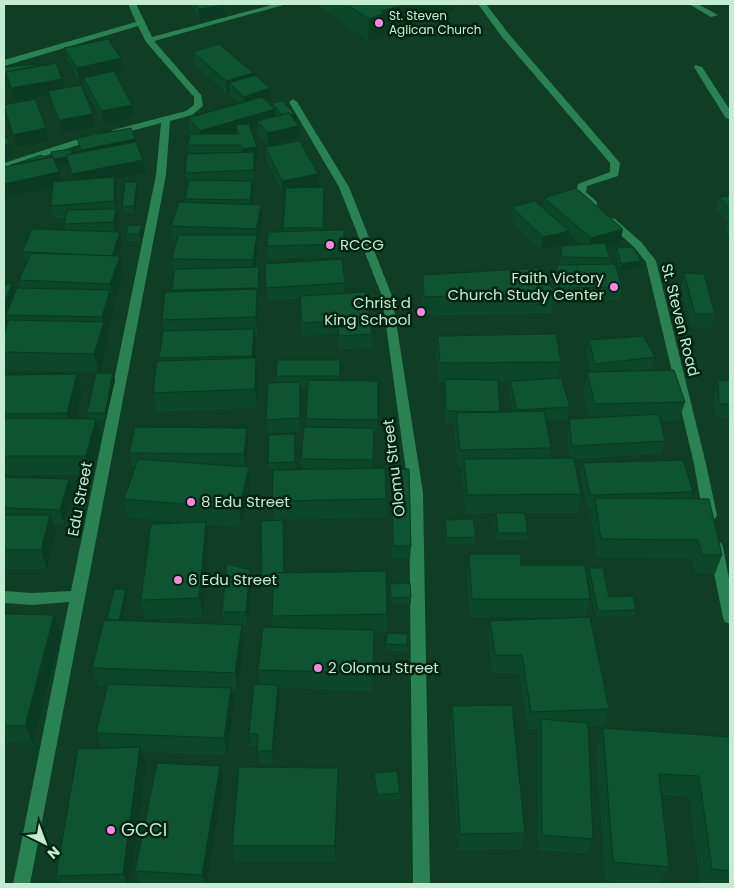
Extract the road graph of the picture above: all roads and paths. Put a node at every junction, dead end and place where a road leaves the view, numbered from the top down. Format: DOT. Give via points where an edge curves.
graph roads {
  1 [pos="132,4"];
  2 [pos="283,4"];
  3 [pos="482,4"];
  4 [pos="693,4"];
  5 [pos="714,15"];
  6 [pos="140,24"];
  7 [pos="149,40"];
  8 [pos="4,63"];
  9 [pos="698,67"];
  10 [pos="293,102"];
  11 [pos="730,117"];
  12 [pos="166,120"];
  13 [pos="4,166"];
  14 [pos="77,596"];
  15 [pos="4,598"];
  16 [pos="730,618"];
  17 [pos="22,884"];
  18 [pos="422,884"];
  1 -- 6 [label="street"];
  2 -- 7 [label="street"];
  3 -- 16 [label="street, St. Steven Road" via="615,163 615,174 583,184 581,193 651,261 700,464"];
  4 -- 5 [label="street"];
  6 -- 7 [label="street"];
  6 -- 8 [label="street"];
  7 -- 12 [label="street" via="198,97 199,106 190,113"];
  9 -- 11 [label="street"];
  10 -- 18 [label="street, Olomu Street" via="344,187 387,296 416,493"];
  12 -- 13 [label="street" via="81,140"];
  12 -- 14 [label="street, Edu Street" via="162,176"];
  14 -- 15 [label="street"];
  14 -- 17 [label="street, Edu Street"];
}
